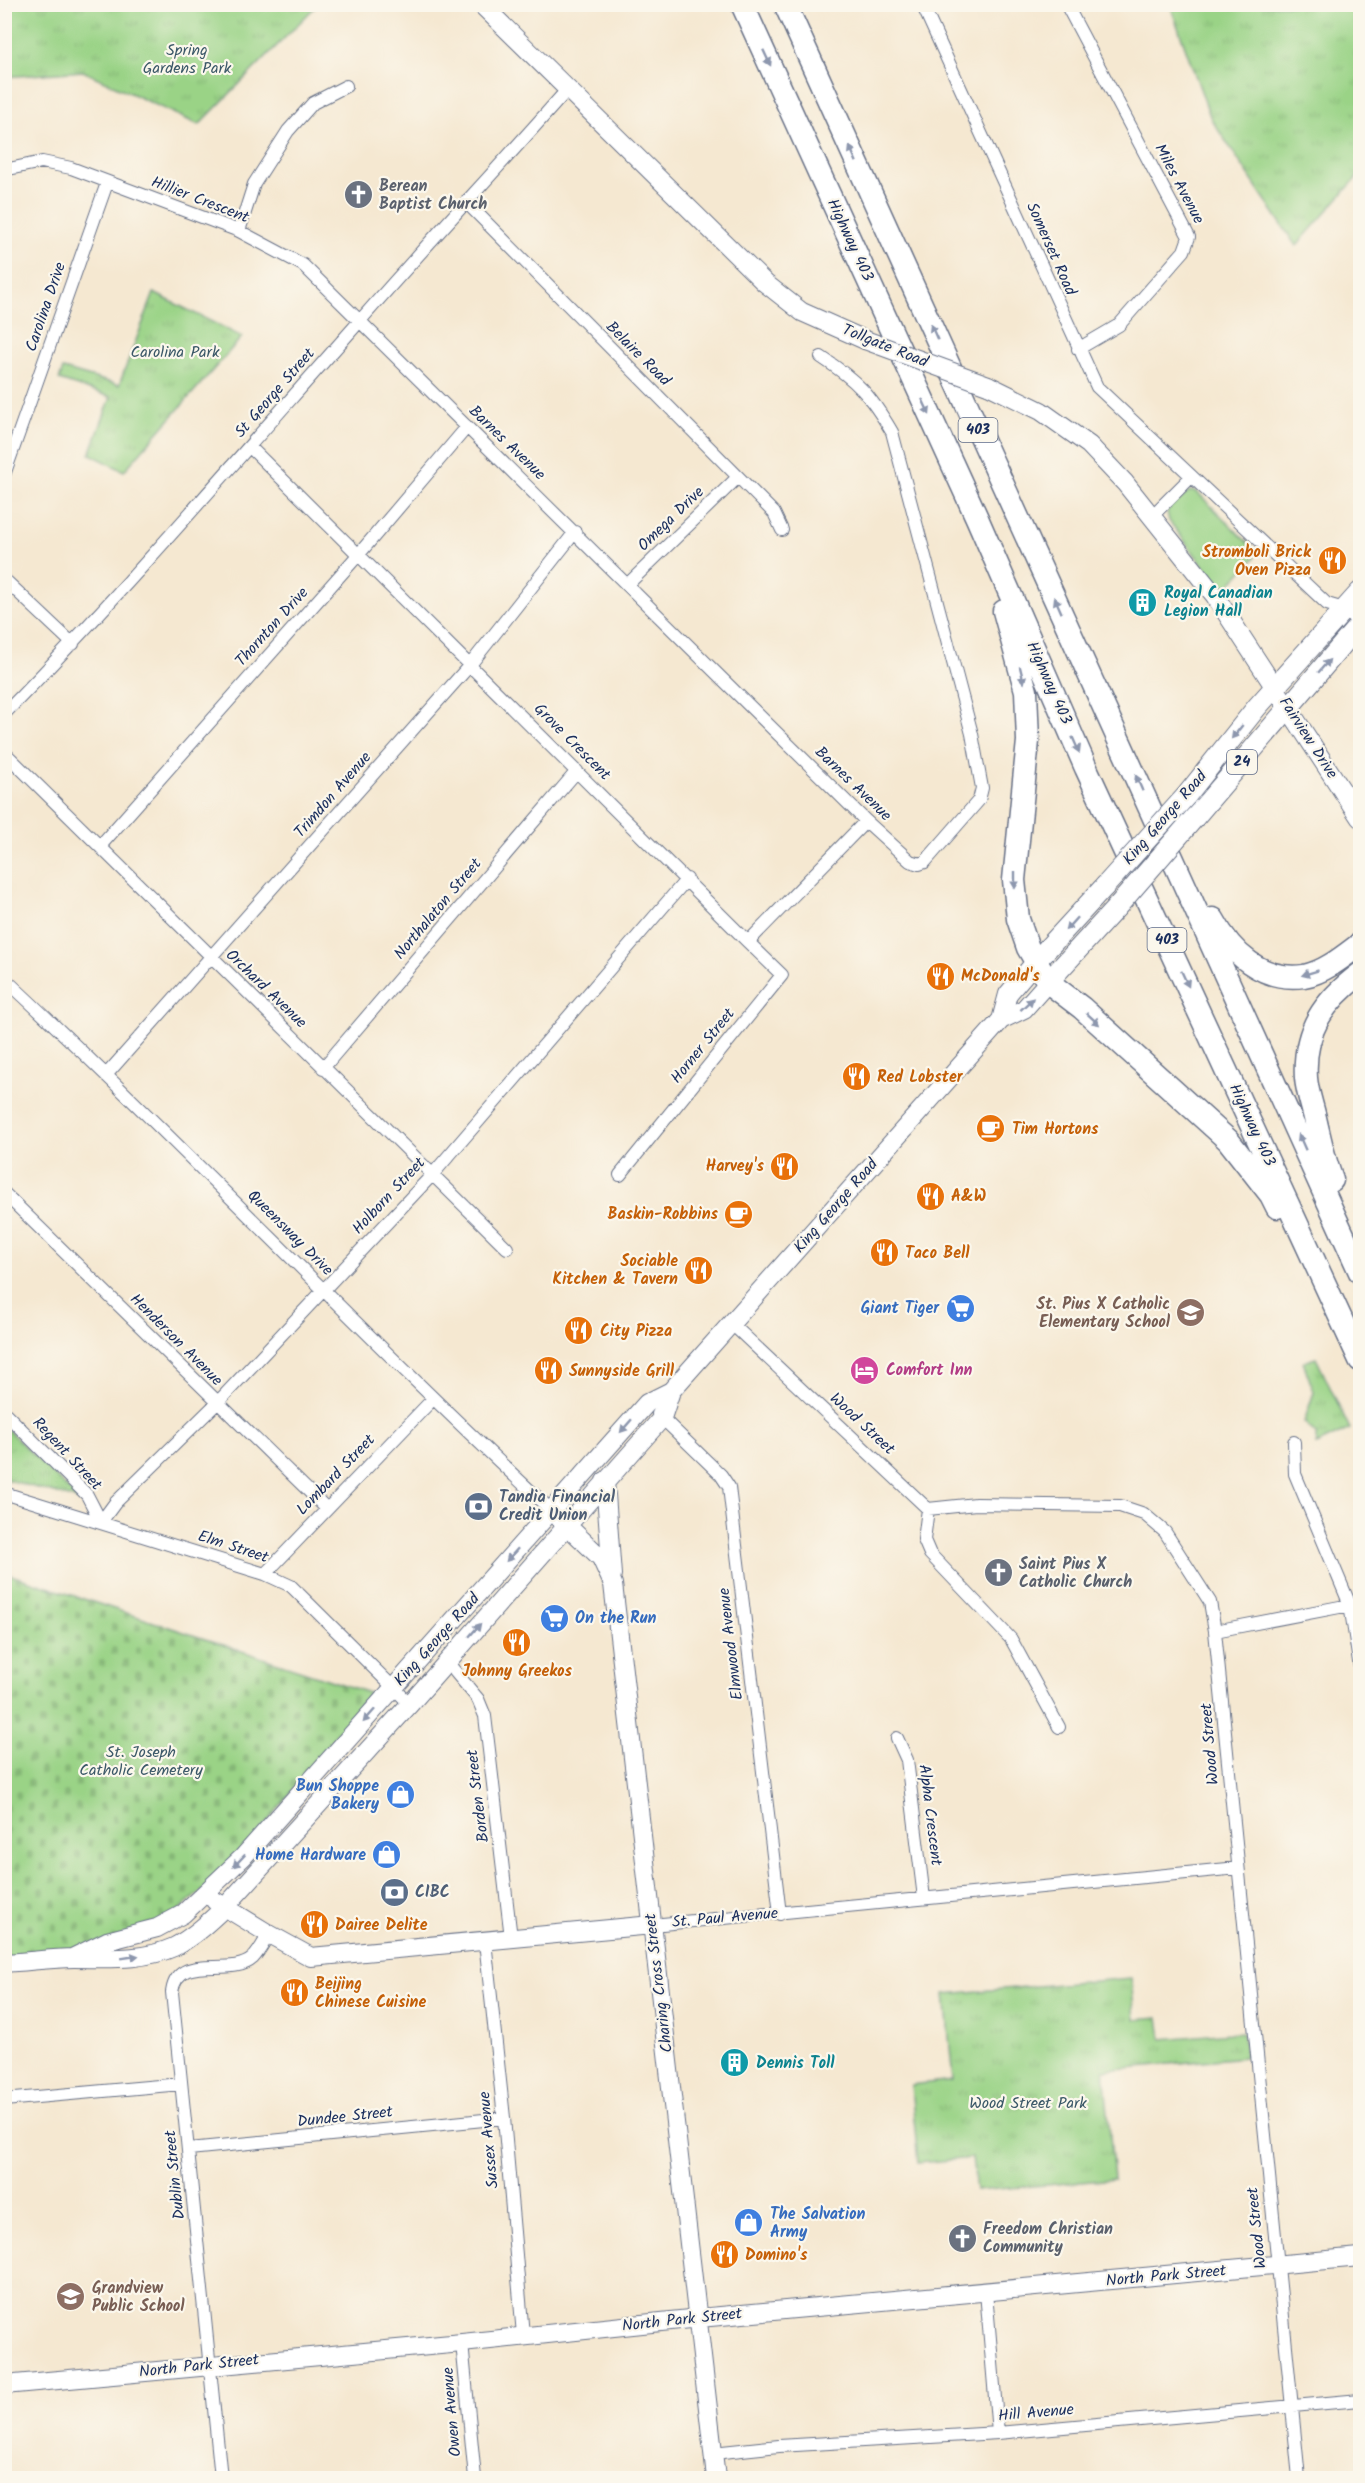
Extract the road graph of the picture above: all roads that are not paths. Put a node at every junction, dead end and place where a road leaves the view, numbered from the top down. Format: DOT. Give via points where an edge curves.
graph roads {
  1 [pos="481,4"];
  2 [pos="742,4"];
  3 [pos="785,4"];
  4 [pos="922,4"];
  5 [pos="1066,4"];
  6 [pos="346,86"];
  7 [pos="567,90"];
  8 [pos="4,170"];
  9 [pos="107,183"];
  10 [pos="467,203"];
  11 [pos="239,231"];
  12 [pos="358,322"];
  13 [pos="1078,349"];
  14 [pos="821,357"];
  15 [pos="466,427"];
  16 [pos="250,448"];
  17 [pos="4,476"];
  18 [pos="1191,477"];
  19 [pos="737,478"];
  20 [pos="1152,516"];
  21 [pos="977,518"];
  22 [pos="782,530"];
  23 [pos="575,532"];
  24 [pos="359,554"];
  25 [pos="4,579"];
  26 [pos="627,585"];
  27 [pos="1360,591"];
  28 [pos="1336,607"];
  29 [pos="1360,624"];
  30 [pos="73,644"];
  31 [pos="470,665"];
  32 [pos="1275,687"];
  33 [pos="1289,708"];
  34 [pos="4,714"];
  35 [pos="4,752"];
  36 [pos="577,771"];
  37 [pos="1360,818"];
  38 [pos="866,821"];
  39 [pos="99,846"];
  40 [pos="1172,855"];
  41 [pos="687,879"];
  42 [pos="748,942"];
  43 [pos="1360,944"];
  44 [pos="211,958"];
  45 [pos="1036,961"];
  46 [pos="1360,974"];
  47 [pos="4,978"];
  48 [pos="1048,982"];
  49 [pos="1001,1020"];
  50 [pos="324,1068"];
  51 [pos="107,1074"];
  52 [pos="433,1174"];
  53 [pos="620,1175"];
  54 [pos="4,1193"];
  55 [pos="507,1248"];
  56 [pos="1360,1251"];
  57 [pos="1360,1272"];
  58 [pos="324,1290"];
  59 [pos="1341,1317"];
  60 [pos="732,1324"];
  61 [pos="1360,1360"];
  62 [pos="671,1391"];
  63 [pos="432,1400"];
  64 [pos="217,1403"];
  65 [pos="647,1403"];
  66 [pos="4,1412"];
  67 [pos="662,1418"];
  68 [pos="1294,1442"];
  69 [pos="605,1481"];
  70 [pos="4,1493"];
  71 [pos="326,1508"];
  72 [pos="928,1509"];
  73 [pos="552,1511"];
  74 [pos="100,1522"];
  75 [pos="566,1525"];
  76 [pos="265,1574"];
  77 [pos="613,1584"];
  78 [pos="1350,1605"];
  79 [pos="1215,1631"];
  80 [pos="447,1662"];
  81 [pos="1360,1668"];
  82 [pos="394,1688"];
  83 [pos="410,1704"];
  84 [pos="1059,1726"];
  85 [pos="897,1738"];
  86 [pos="1238,1868"];
  87 [pos="206,1895"];
  88 [pos="924,1898"];
  89 [pos="225,1907"];
  90 [pos="780,1914"];
  91 [pos="652,1925"];
  92 [pos="269,1934"];
  93 [pos="511,1938"];
  94 [pos="485,1941"];
  95 [pos="72,1958"];
  96 [pos="4,1964"];
  97 [pos="181,2084"];
  98 [pos="4,2100"];
  99 [pos="504,2118"];
  100 [pos="189,2149"];
  101 [pos="1360,2257"];
  102 [pos="1278,2265"];
  103 [pos="986,2292"];
  104 [pos="699,2318"];
  105 [pos="523,2335"];
  106 [pos="462,2343"];
  107 [pos="210,2365"];
  108 [pos="4,2385"];
  109 [pos="1360,2400"];
  110 [pos="1291,2407"];
  111 [pos="998,2433"];
  112 [pos="713,2453"];
  113 [pos="221,2478"];
  114 [pos="475,2478"];
  115 [pos="716,2478"];
  116 [pos="1299,2478"];
  1 -- 7 [label="main road, Tollgate Road"];
  2 -- 21 [label="highway, Highway 403 / 403, one-way"];
  40 -- 3 [label="highway, 403, one-way"];
  4 -- 13 [label="street, Somerset Road"];
  5 -- 13 [label="street, Miles Avenue" via="1189,237 1184,251 1119,325"];
  6 -- 11 [label="street" via="313,103 288,131 254,184"];
  7 -- 10 [label="street, St George Street"];
  7 -- 20 [label="main road, Tollgate Road, bridge" via="765,283 802,312 1041,411 1089,445"];
  8 -- 9 [label="street, Hillier Crescent" via="42,162 71,168"];
  9 -- 11 [label="street, Hillier Crescent"];
  9 -- 17 [label="street, Carolina Drive"];
  10 -- 12 [label="street, St George Street"];
  10 -- 19 [label="street, Belaire Road"];
  11 -- 12 [label="street, Hillier Crescent" via="303,265"];
  12 -- 15 [label="street, Barnes Avenue"];
  12 -- 16 [label="street, St George Street"];
  13 -- 18 [label="street, Somerset Road" via="1097,387"];
  14 -- 38 [label="street, Barnes Avenue" via="848,375 873,400 892,432 972,734 982,788 979,800 926,862 919,864 910,861"];
  15 -- 23 [label="street, Barnes Avenue"];
  15 -- 24 [label="street, Thornton Drive"];
  16 -- 24 [label="street, Grove Crescent"];
  16 -- 30 [label="street, St George Street"];
  18 -- 20 [label="street"];
  18 -- 28 [label="street, Somerset Road"];
  19 -- 22 [label="street, Belaire Road" via="774,513"];
  19 -- 26 [label="street, Omega Drive"];
  20 -- 32 [label="main road, Tollgate Road" via="1215,596"];
  21 -- 45 [label="highway, one-way" via="981,546 1010,627 1026,691 1029,741 1014,880 1018,919"];
  21 -- 59 [label="highway, Highway 403 / 403, one-way" via="1086,768"];
  23 -- 26 [label="street, Barnes Avenue"];
  23 -- 31 [label="street, Trimdon Avenue"];
  24 -- 31 [label="street, Grove Crescent"];
  24 -- 39 [label="street, Thornton Drive"];
  25 -- 30 [label="street"];
  26 -- 38 [label="street, Barnes Avenue"];
  27 -- 28 [label="main road, King George Road / 24"];
  28 -- 29 [label="street, Somerset Road"];
  28 -- 32 [label="main road, King George Road / 24"];
  33 -- 29 [label="main road, King George Road / 24, one-way"];
  30 -- 34 [label="street, St George Street"];
  31 -- 36 [label="street, Grove Crescent"];
  31 -- 44 [label="street, Trimdon Avenue"];
  32 -- 33 [label="main road, Fairview Drive"];
  32 -- 45 [label="main road, King George Road / 24, one-way, bridge" via="1185,796"];
  33 -- 37 [label="main road, Fairview Drive"];
  33 -- 48 [label="main road, King George Road / 24, bridge"];
  35 -- 39 [label="street, Orchard Avenue"];
  36 -- 41 [label="street, Grove Crescent"];
  36 -- 50 [label="street, Northalaton Street"];
  38 -- 42 [label="street"];
  39 -- 44 [label="street, Orchard Avenue"];
  43 -- 40 [label="highway, one-way" via="1333,964 1305,976 1279,976 1250,964 1224,939"];
  57 -- 40 [label="highway, 403, one-way"];
  41 -- 42 [label="street, Grove Crescent"];
  41 -- 52 [label="street, Holborn Street"];
  42 -- 53 [label="street, Horner Street" via="782,975"];
  44 -- 50 [label="street, Orchard Avenue"];
  44 -- 51 [label="street, Trimdon Avenue"];
  45 -- 48 [label="highway"];
  45 -- 49 [label="main road, King George Road" via="1008,994"];
  46 -- 56 [label="highway" via="1320,1013 1310,1034 1306,1078 1327,1166"];
  47 -- 51 [label="street, Queensway Drive"];
  49 -- 48 [label="main road, King George Road, one-way" via="1024,1009"];
  48 -- 59 [label="highway, one-way" via="1228,1140 1271,1195"];
  49 -- 60 [label="main road, King George Road"];
  50 -- 52 [label="street, Orchard Avenue"];
  51 -- 58 [label="street, Queensway Drive"];
  52 -- 55 [label="street, Orchard Avenue"];
  52 -- 58 [label="street, Holborn Street"];
  54 -- 64 [label="street, Henderson Avenue"];
  58 -- 63 [label="street, Queensway Drive"];
  58 -- 64 [label="street, Holborn Street"];
  59 -- 61 [label="highway, Highway 403 / 403"];
  60 -- 62 [label="main road, King George Road"];
  60 -- 72 [label="street, Wood Street"];
  62 -- 65 [label="main road, King George Road"];
  62 -- 67 [label="main road, King George Road"];
  63 -- 71 [label="street, Lombard Street"];
  63 -- 73 [label="street, Queensway Drive"];
  64 -- 71 [label="street, Henderson Avenue"];
  64 -- 74 [label="street, Holborn Street"];
  65 -- 67 [label="street, Elmwood Avenue"];
  65 -- 73 [label="main road, King George Road, one-way"];
  66 -- 74 [label="street, Regent Street" via="87,1495"];
  67 -- 69 [label="main road, King George Road"];
  67 -- 90 [label="street, Elmwood Avenue" via="729,1487"];
  68 -- 78 [label="street" via="1295,1474"];
  69 -- 75 [label="main road, King George Road"];
  69 -- 77 [label="main road"];
  70 -- 74 [label="street, Elm Street"];
  71 -- 76 [label="street, Lombard Street"];
  72 -- 79 [label="street, Wood Street" via="976,1504 1120,1506 1144,1514 1165,1532 1210,1602"];
  72 -- 84 [label="street" via="924,1540 930,1554 1011,1639"];
  73 -- 75 [label="main road, Charing Cross Street"];
  73 -- 82 [label="main road, King George Road, one-way"];
  74 -- 76 [label="street, Elm Street"];
  75 -- 77 [label="main road, Charing Cross Street" via="601,1558"];
  80 -- 75 [label="main road, King George Road, one-way"];
  76 -- 82 [label="street, Elm Street" via="291,1586"];
  77 -- 91 [label="main road, Charing Cross Street"];
  78 -- 79 [label="street"];
  78 -- 81 [label="street"];
  79 -- 86 [label="street, Wood Street"];
  80 -- 83 [label="main road, King George Road"];
  80 -- 93 [label="street, Borden Street" via="478,1699 485,1716"];
  82 -- 83 [label="street, Elm Street"];
  82 -- 87 [label="main road, King George Road, one-way"];
  83 -- 89 [label="main road, King George Road"];
  85 -- 88 [label="street, Alpha Crescent" via="907,1760"];
  86 -- 88 [label="street, St. Paul Avenue"];
  86 -- 102 [label="street, Wood Street"];
  87 -- 89 [label="main road, St. Paul Avenue"];
  87 -- 95 [label="main road" via="157,1928 107,1941"];
  88 -- 90 [label="street, St. Paul Avenue"];
  89 -- 92 [label="main road, St. Paul Avenue"];
  95 -- 89 [label="main road, one-way" via="110,1960 173,1947"];
  90 -- 91 [label="street, St. Paul Avenue"];
  91 -- 93 [label="main road, St. Paul Avenue"];
  91 -- 104 [label="main road, Charing Cross Street"];
  92 -- 94 [label="main road, St. Paul Avenue" via="311,1957"];
  92 -- 97 [label="street, Dublin Street" via="252,1959 238,1965 192,1969 173,1982"];
  93 -- 94 [label="main road, St. Paul Avenue"];
  94 -- 99 [label="street, Sussex Avenue"];
  95 -- 96 [label="main road"];
  97 -- 98 [label="street"];
  97 -- 100 [label="street, Dublin Street"];
  99 -- 100 [label="street, Dundee Street"];
  99 -- 105 [label="street, Sussex Avenue"];
  100 -- 107 [label="street, Dublin Street"];
  101 -- 102 [label="main road, North Park Street"];
  102 -- 103 [label="main road, North Park Street"];
  102 -- 110 [label="street, Wood Street"];
  103 -- 104 [label="main road, North Park Street"];
  103 -- 111 [label="street"];
  104 -- 105 [label="main road, North Park Street"];
  104 -- 112 [label="main road, Charing Cross Street"];
  105 -- 106 [label="main road, North Park Street"];
  106 -- 107 [label="main road, North Park Street"];
  106 -- 114 [label="street, Owen Avenue"];
  107 -- 108 [label="main road, North Park Street"];
  107 -- 113 [label="street, Dublin Street"];
  109 -- 110 [label="street, Hill Avenue"];
  110 -- 111 [label="street, Hill Avenue"];
  110 -- 116 [label="street, Wood Street"];
  111 -- 112 [label="street, Hill Avenue"];
  112 -- 115 [label="main road, Charing Cross Street"];
}
